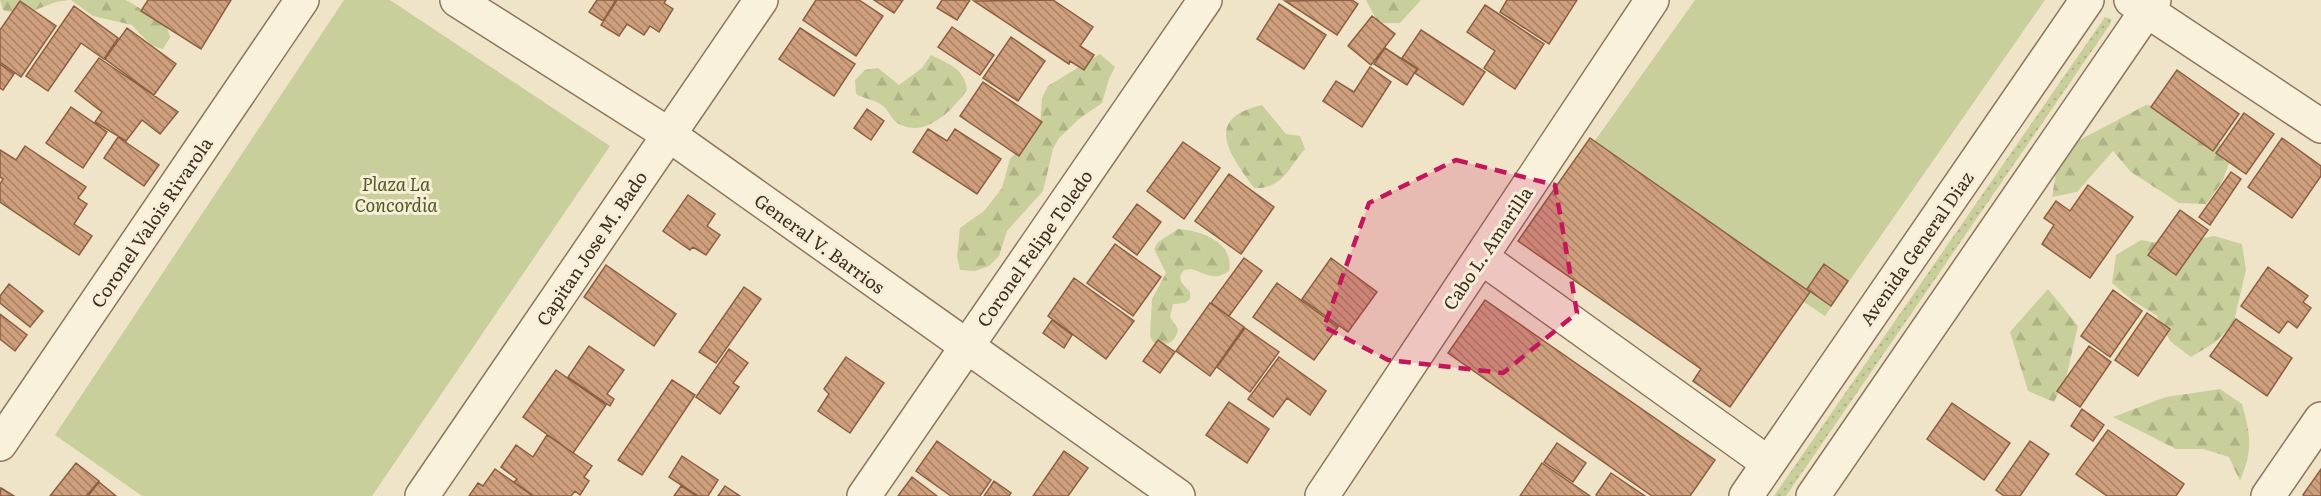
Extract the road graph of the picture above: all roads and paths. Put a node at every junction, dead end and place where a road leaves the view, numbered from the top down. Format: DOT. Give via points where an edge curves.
graph roads {
  1 [pos="302,0"];
  2 [pos="457,0"];
  3 [pos="761,0"];
  4 [pos="1205,0"];
  5 [pos="1652,0"];
  6 [pos="2087,0"];
  7 [pos="2144,4"];
  8 [pos="2321,126"];
  9 [pos="668,134"];
  10 [pos="1481,257"];
  11 [pos="966,348"];
  12 [pos="2321,419"];
  13 [pos="0,444"];
  14 [pos="1768,463"];
  15 [pos="422,496"];
  16 [pos="864,496"];
  17 [pos="1178,496"];
  18 [pos="1322,496"];
  19 [pos="1746,496"];
  20 [pos="1813,496"];
  21 [pos="2268,496"];
  1 -- 13 [label="street, Coronel Valois Rivarola"];
  2 -- 9 [label="street, General V. Barrios"];
  3 -- 9 [label="street, Capitan Jose M. Bado"];
  4 -- 11 [label="street, Coronel Felipe Toledo"];
  5 -- 10 [label="street, Cabo L. Amarilla"];
  6 -- 14 [label="street, Avenida General Diaz"];
  7 -- 8 [label="street"];
  7 -- 20 [label="street"];
  9 -- 11 [label="street, General V. Barrios"];
  9 -- 15 [label="street, Capitan Jose M. Bado"];
  10 -- 14 [label="street"];
  10 -- 18 [label="street, Cabo L. Amarilla"];
  11 -- 16 [label="street, Coronel Felipe Toledo"];
  11 -- 17 [label="street, General V. Barrios"];
  12 -- 21 [label="street"];
  14 -- 19 [label="street, Avenida General Diaz"];
}
